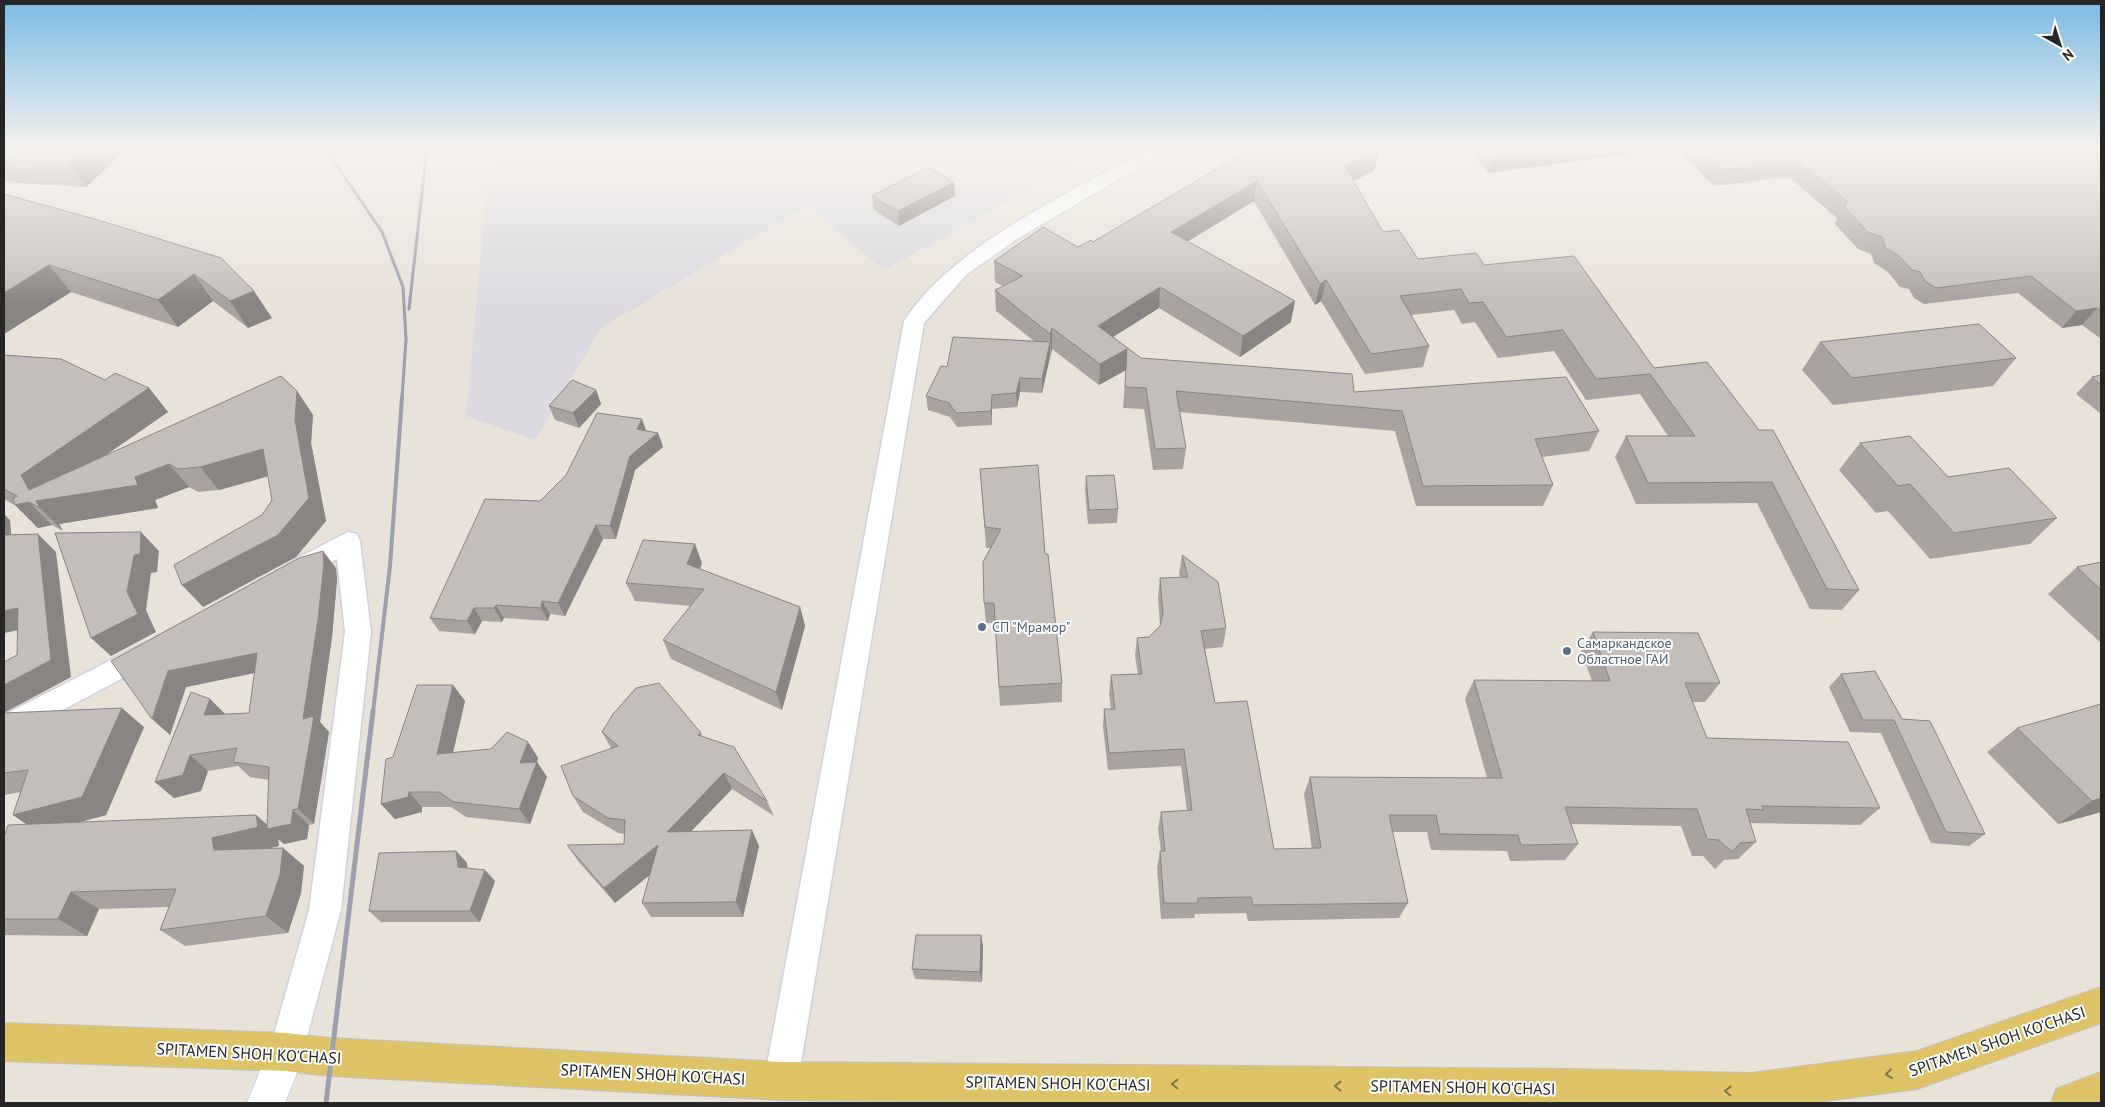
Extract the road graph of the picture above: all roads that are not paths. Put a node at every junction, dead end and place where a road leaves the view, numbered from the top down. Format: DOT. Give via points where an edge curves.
graph roads {
  1 [pos="1071,200"];
  2 [pos="279,580"];
  3 [pos="168,642"];
  4 [pos="4,730"];
  5 [pos="2101,1005"];
  6 [pos="4,1042"];
  7 [pos="286,1052"];
  8 [pos="781,1081"];
  9 [pos="2101,1091"];
  10 [pos="266,1103"];
  11 [pos="2070,1103"];
  1 -- 8 [label="street" via="1010,234 959,271 914,321"];
  2 -- 7 [label="street" via="348,541 358,632 325,910"];
  3 -- 4 [label="street"];
  5 -- 8 [label="main road, SPITAMEN SHOH KO'CHASI, one-way" via="1917,1070 1751,1092"];
  6 -- 7 [label="main road, SPITAMEN SHOH KO'CHASI"];
  7 -- 8 [label="main road, SPITAMEN SHOH KO'CHASI"];
  7 -- 10 [label="street"];
  9 -- 11 [label="main road"];
}
